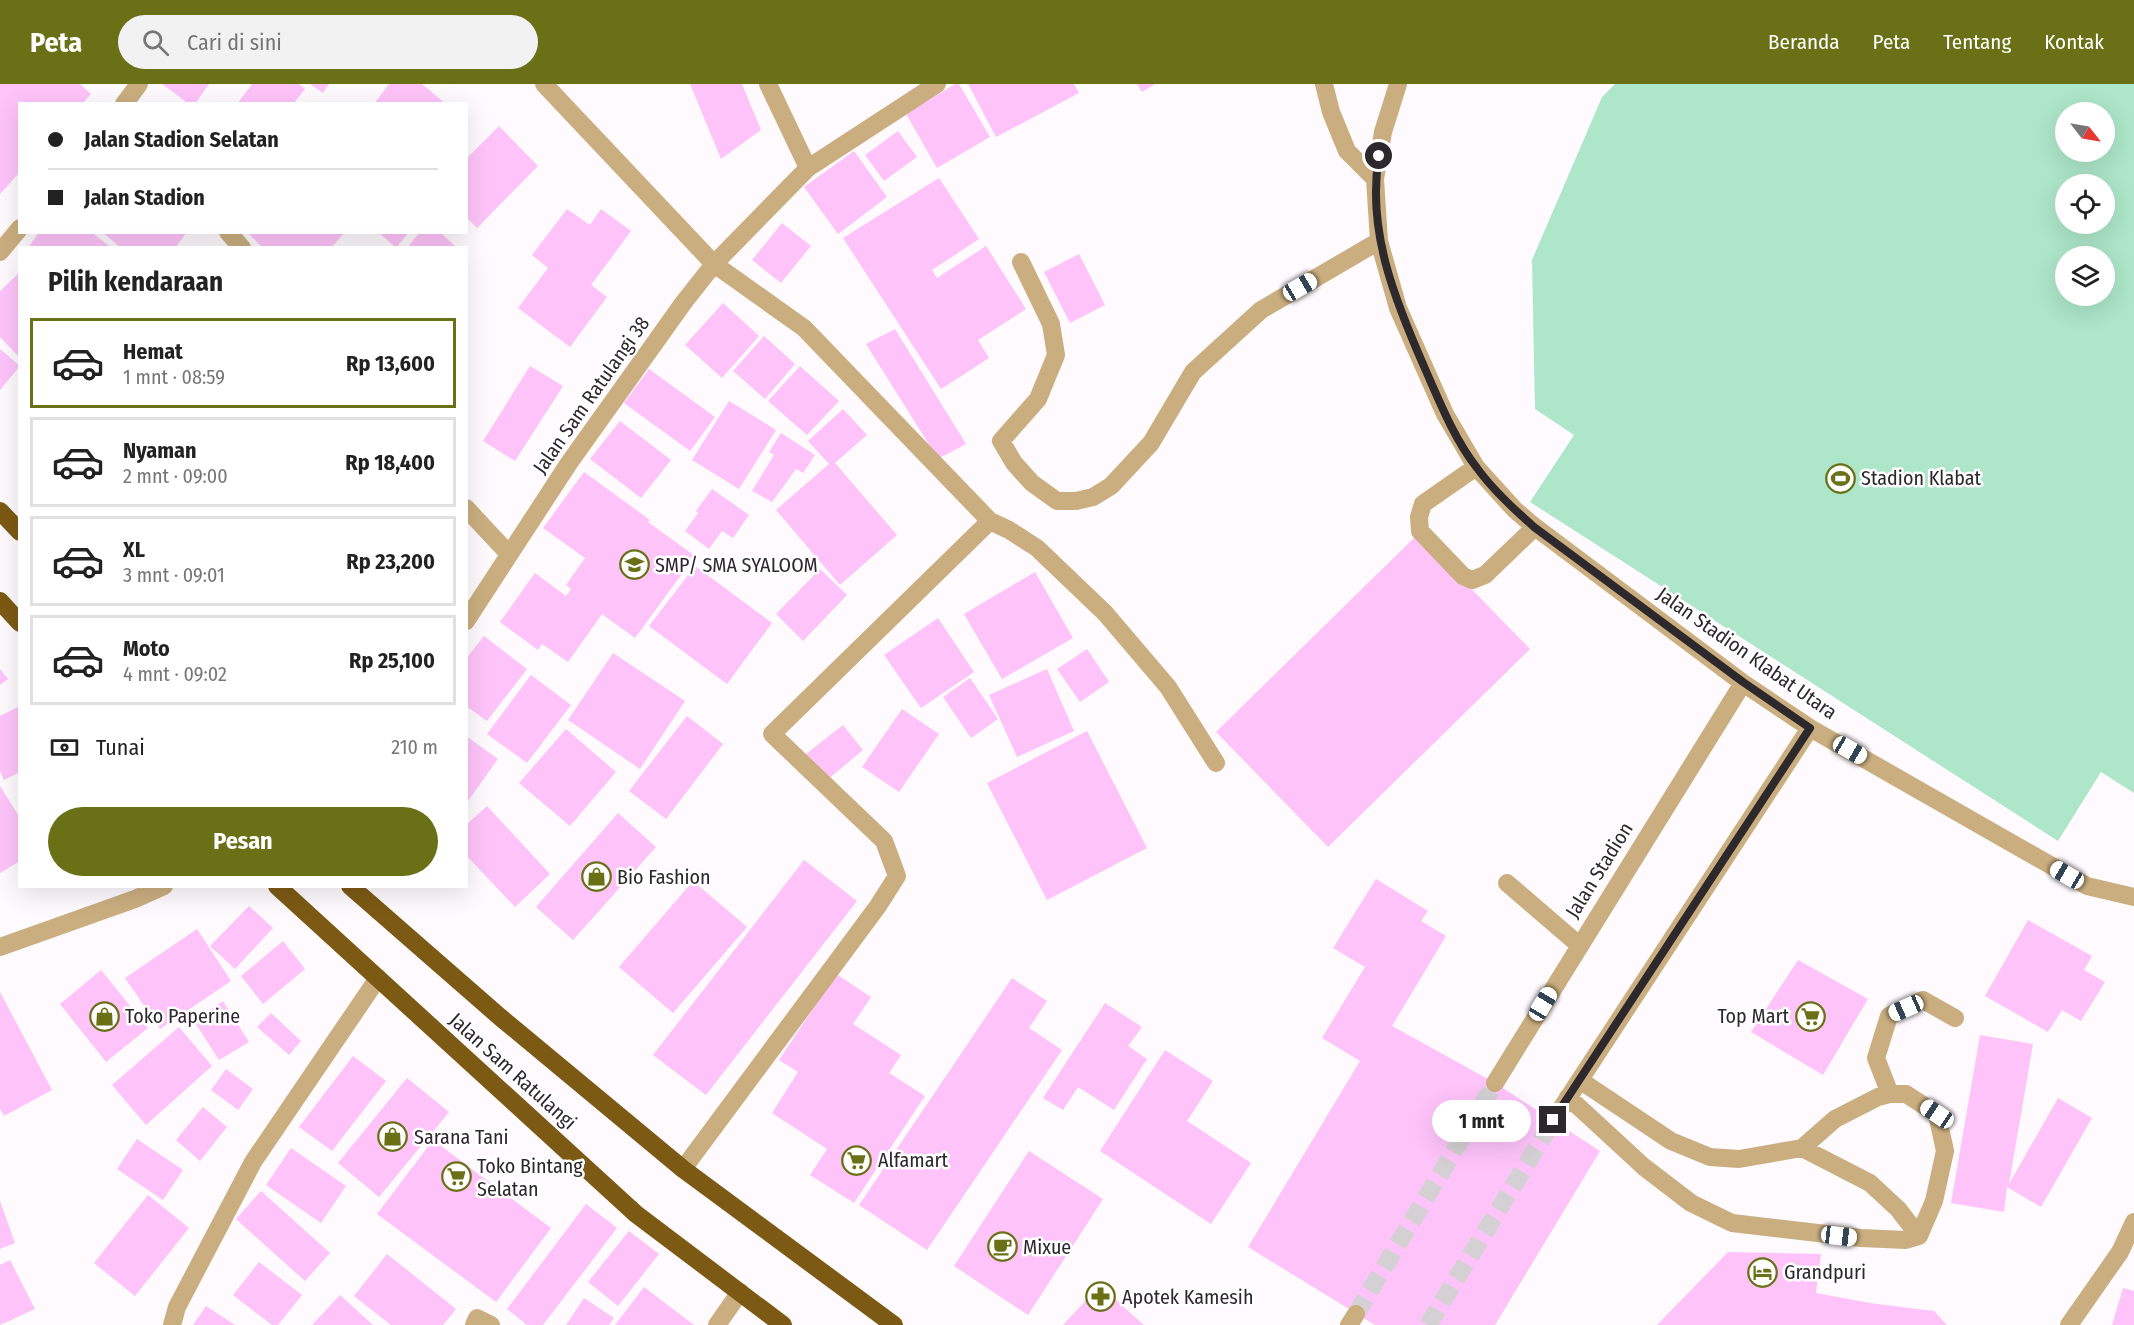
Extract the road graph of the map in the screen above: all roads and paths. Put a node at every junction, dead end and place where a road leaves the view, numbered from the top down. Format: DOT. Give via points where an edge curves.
graph roads {
  1 [pos="139,84"];
  2 [pos="544,84"];
  3 [pos="768,84"];
  4 [pos="937,84"];
  5 [pos="1324,84"];
  6 [pos="1398,84"];
  7 [pos="126,102"];
  8 [pos="808,168"];
  9 [pos="1375,179"];
  10 [pos="18,230"];
  11 [pos="230,234"];
  12 [pos="1379,241"];
  13 [pos="240,246"];
  14 [pos="0,252"];
  15 [pos="1022,262"];
  16 [pos="714,264"];
  17 [pos="1476,467"];
  18 [pos="468,510"];
  19 [pos="0,511"];
  20 [pos="990,521"];
  21 [pos="1534,527"];
  22 [pos="18,530"];
  23 [pos="509,554"];
  24 [pos="0,601"];
  25 [pos="468,618"];
  26 [pos="18,621"];
  27 [pos="1743,682"];
  28 [pos="1810,728"];
  29 [pos="1216,763"];
  30 [pos="1507,883"];
  31 [pos="160,888"];
  32 [pos="352,888"];
  33 [pos="287,890"];
  34 [pos="2134,897"];
  35 [pos="1579,945"];
  36 [pos="0,947"];
  37 [pos="378,978"];
  38 [pos="1956,1018"];
  39 [pos="1581,1081"];
  40 [pos="1495,1083"];
  41 [pos="1890,1094"];
  42 [pos="1568,1097"];
  43 [pos="1553,1120"];
  44 [pos="1802,1148"];
  45 [pos="683,1169"];
  46 [pos="2134,1222"];
  47 [pos="1919,1236"];
  48 [pos="2127,1253"];
  49 [pos="740,1292"];
  50 [pos="172,1325"];
  51 [pos="474,1325"];
  52 [pos="491,1325"];
  53 [pos="717,1325"];
  54 [pos="783,1325"];
  55 [pos="894,1325"];
  56 [pos="2069,1325"];
  1 -- 7 [label="street"];
  2 -- 16 [label="street"];
  3 -- 8 [label="street"];
  4 -- 8 [label="street, Jalan Sam Ratulangi 38"];
  5 -- 9 [label="street" via="1347,151"];
  6 -- 9 [label="street, Jalan Stadion Klabat Utara" via="1383,132"];
  8 -- 16 [label="street, Jalan Sam Ratulangi 38"];
  9 -- 12 [label="street, Jalan Stadion Klabat Utara"];
  10 -- 14 [label="street"];
  11 -- 13 [label="street"];
  12 -- 15 [label="street" via="1261,310 1193,372 1151,443 1111,486 1076,501 1057,501 1032,483 1001,441 1038,399 1056,355 1051,324"];
  12 -- 17 [label="street, Jalan Stadion Klabat Utara" via="1398,308 1445,414"];
  16 -- 20 [label="street" via="804,328"];
  16 -- 23 [label="street, Jalan Sam Ratulangi 38" via="569,463"];
  17 -- 21 [label="street, Jalan Stadion Klabat Utara"];
  17 -- 21 [label="street" via="1423,504 1419,517 1420,531 1463,576 1472,580 1485,575"];
  18 -- 23 [label="street"];
  19 -- 22 [label="highway"];
  20 -- 29 [label="street" via="1037,548 1105,613 1168,687"];
  20 -- 45 [label="street" via="772,734 884,841 897,876"];
  21 -- 27 [label="street, Jalan Stadion Klabat Utara"];
  23 -- 25 [label="street, Jalan Sam Ratulangi 38"];
  24 -- 26 [label="highway"];
  27 -- 28 [label="street, Jalan Stadion Klabat Utara"];
  27 -- 35 [label="street, Jalan Stadion"];
  28 -- 34 [label="street, Jalan Stadion Klabat Utara" via="2086,886"];
  28 -- 39 [label="street" via="1591,1060"];
  30 -- 35 [label="street"];
  31 -- 36 [label="street"];
  32 -- 45 [label="highway"];
  33 -- 37 [label="highway, Jalan Sam Ratulangi"];
  35 -- 40 [label="street, Jalan Stadion"];
  37 -- 49 [label="highway, Jalan Sam Ratulangi" via="636,1214"];
  37 -- 50 [label="street" via="253,1162 177,1307"];
  38 -- 41 [label="street" via="1923,1000 1889,1016 1876,1058"];
  39 -- 42 [label="street"];
  39 -- 44 [label="street" via="1671,1141 1710,1157 1739,1159"];
  41 -- 44 [label="street" via="1835,1119"];
  41 -- 47 [label="street" via="1906,1094 1937,1114 1945,1151 1934,1201"];
  42 -- 43 [label="street"];
  42 -- 47 [label="street" via="1644,1167 1691,1203 1732,1223 1861,1238 1906,1240"];
  44 -- 47 [label="street" via="1870,1183"];
  45 -- 55 [label="highway"];
  46 -- 48 [label="street"];
  48 -- 56 [label="street"];
  49 -- 53 [label="street"];
  49 -- 54 [label="highway, Jalan Sam Ratulangi"];
  51 -- 52 [label="street" via="477,1318"];
}
